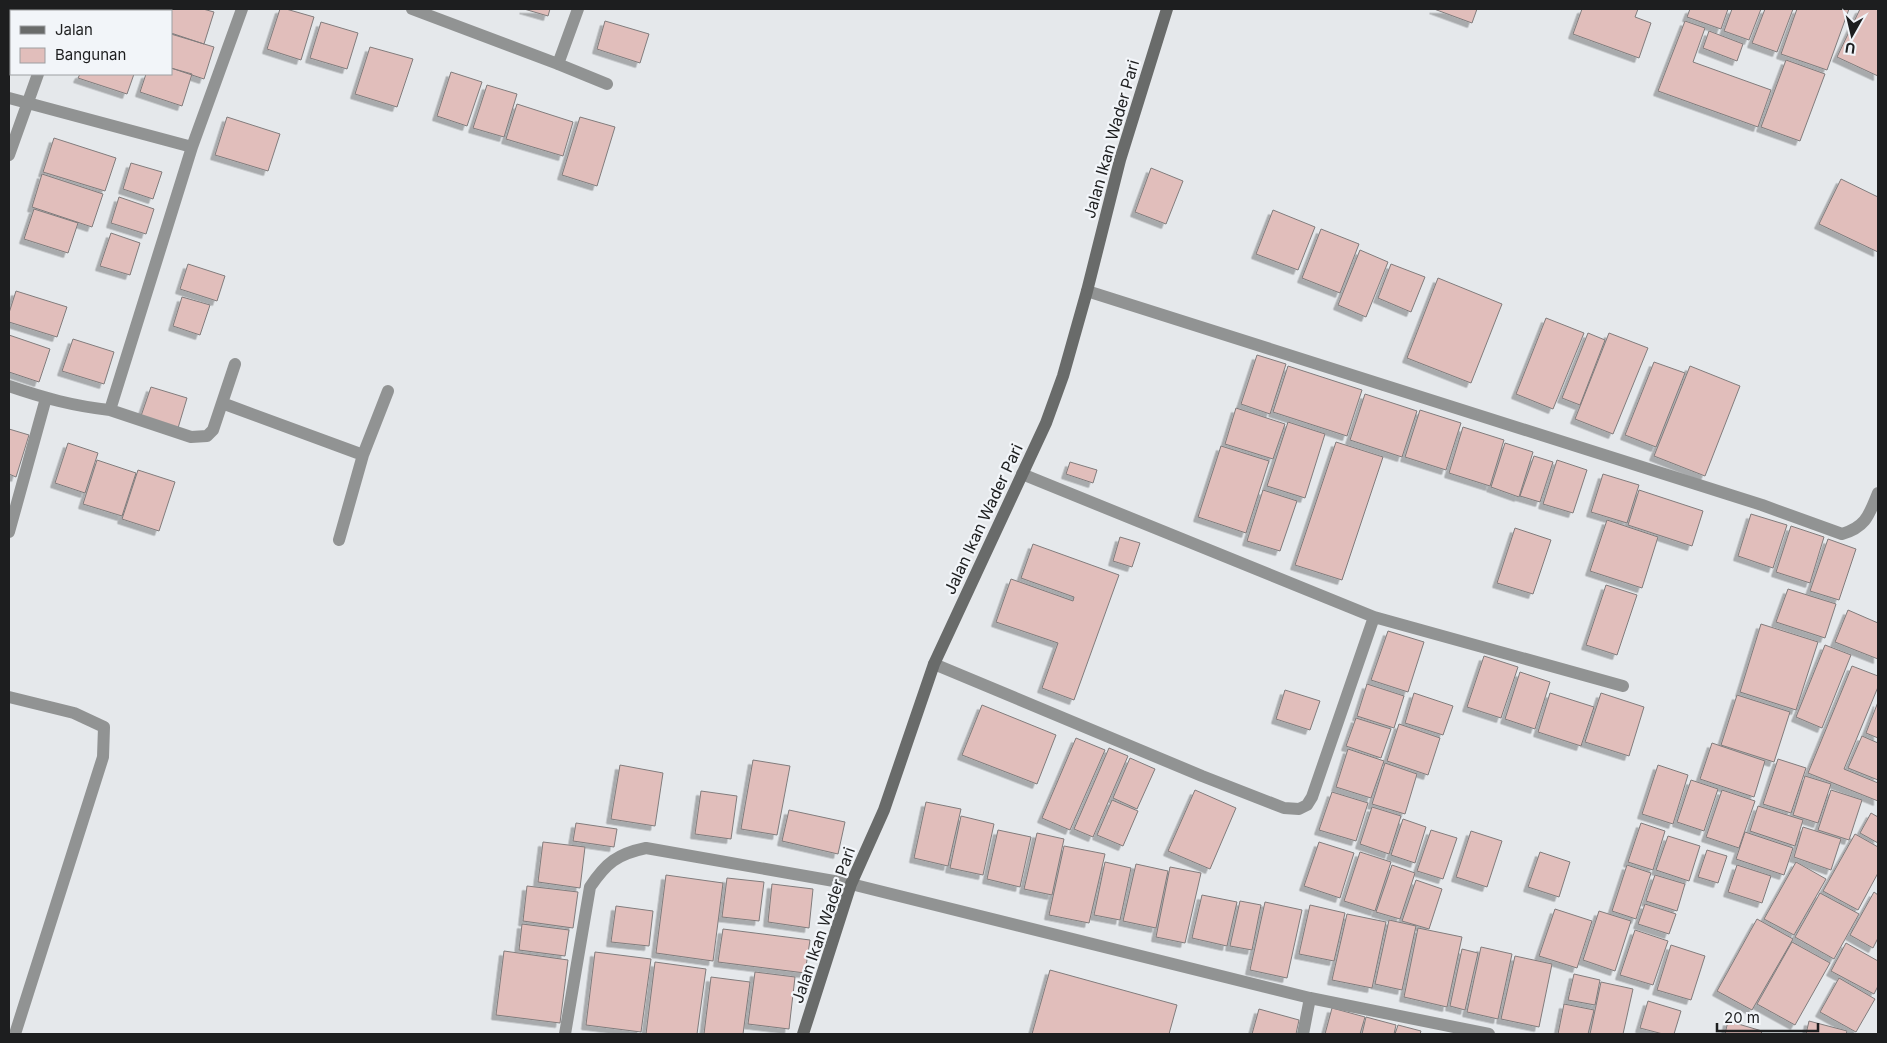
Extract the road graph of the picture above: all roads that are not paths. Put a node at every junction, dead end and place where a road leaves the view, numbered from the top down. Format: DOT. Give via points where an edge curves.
graph roads {
  1 [pos="242,9"];
  2 [pos="412,9"];
  3 [pos="578,9"];
  4 [pos="1167,9"];
  5 [pos="558,64"];
  6 [pos="38,75"];
  7 [pos="608,84"];
  8 [pos="9,98"];
  9 [pos="28,104"];
  10 [pos="192,147"];
  11 [pos="9,155"];
  12 [pos="1087,291"];
  13 [pos="236,364"];
  14 [pos="9,386"];
  15 [pos="388,391"];
  16 [pos="46,398"];
  17 [pos="222,403"];
  18 [pos="110,410"];
  19 [pos="363,455"];
  20 [pos="1022,474"];
  21 [pos="1878,493"];
  22 [pos="9,532"];
  23 [pos="339,540"];
  24 [pos="1374,617"];
  25 [pos="934,664"];
  26 [pos="1623,686"];
  27 [pos="9,697"];
  28 [pos="851,884"];
  29 [pos="1310,998"];
  30 [pos="15,1034"];
  31 [pos="565,1034"];
  32 [pos="803,1034"];
  33 [pos="1303,1034"];
  34 [pos="1489,1034"];
  1 -- 10 [label="street"];
  2 -- 5 [label="street"];
  3 -- 5 [label="street"];
  4 -- 12 [label="street, Jalan Ikan Wader Pari" via="1120,160"];
  5 -- 7 [label="street"];
  6 -- 9 [label="street"];
  8 -- 9 [label="street"];
  9 -- 10 [label="street"];
  9 -- 11 [label="street"];
  10 -- 18 [label="street"];
  12 -- 20 [label="street, Jalan Ikan Wader Pari" via="1055,399"];
  12 -- 21 [label="street" via="1762,505 1842,534 1855,530 1867,520"];
  13 -- 17 [label="street"];
  14 -- 16 [label="street"];
  15 -- 19 [label="street"];
  16 -- 18 [label="street"];
  16 -- 22 [label="street"];
  17 -- 18 [label="street" via="213,430 200,438"];
  17 -- 19 [label="street"];
  19 -- 23 [label="street"];
  20 -- 24 [label="street"];
  20 -- 25 [label="street, Jalan Ikan Wader Pari"];
  24 -- 25 [label="street" via="1312,797 1299,809 1284,808 1202,776"];
  24 -- 26 [label="street"];
  25 -- 28 [label="street, Jalan Ikan Wader Pari" via="884,810"];
  27 -- 30 [label="street" via="74,713 104,727 103,757"];
  28 -- 29 [label="street"];
  28 -- 31 [label="street" via="646,848 614,859 590,887"];
  28 -- 32 [label="street, Jalan Ikan Wader Pari"];
  29 -- 33 [label="street"];
  29 -- 34 [label="street"];
}
